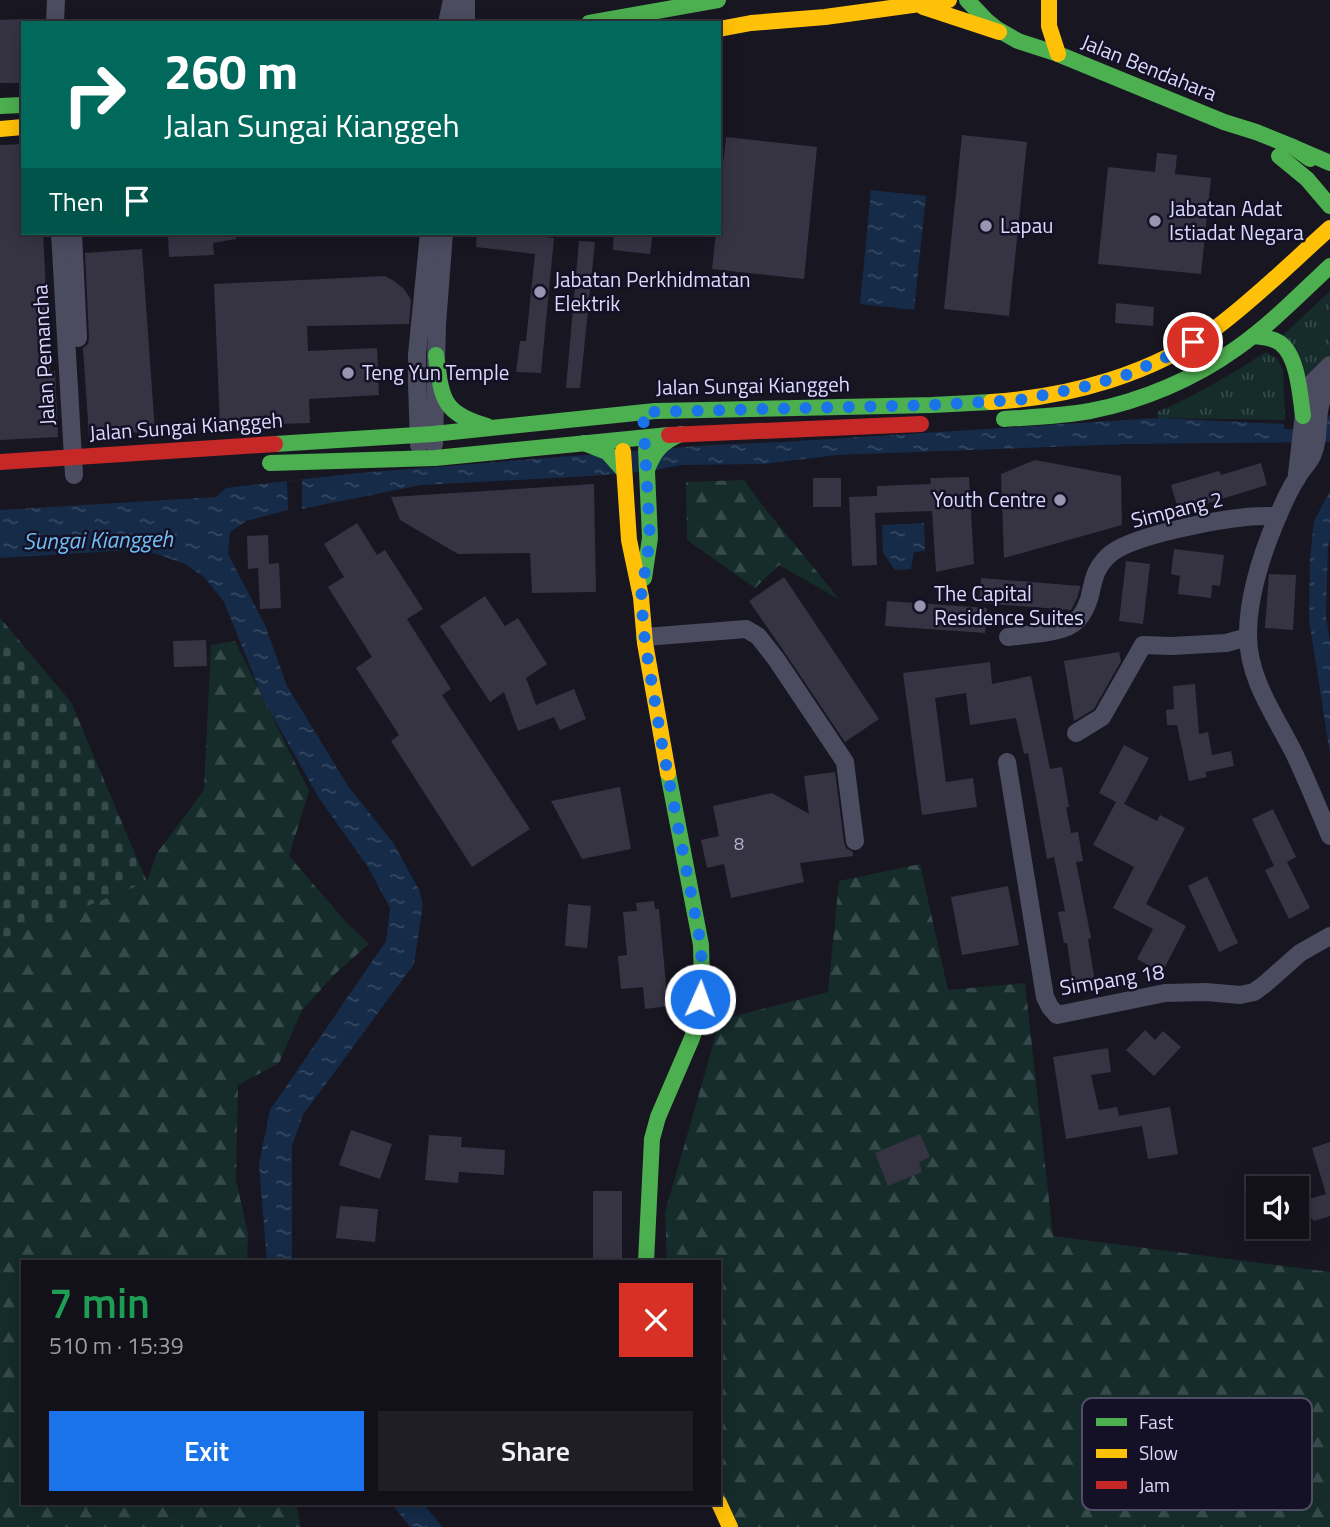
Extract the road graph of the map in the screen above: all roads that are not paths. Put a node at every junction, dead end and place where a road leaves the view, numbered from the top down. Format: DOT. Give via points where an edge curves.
graph roads {
  1 [pos="452,0"];
  2 [pos="466,0"];
  3 [pos="949,0"];
  4 [pos="967,0"];
  5 [pos="986,0"];
  6 [pos="1049,0"];
  7 [pos="711,1"];
  8 [pos="917,5"];
  9 [pos="447,21"];
  10 [pos="466,21"];
  11 [pos="600,21"];
  12 [pos="709,21"];
  13 [pos="721,29"];
  14 [pos="999,32"];
  15 [pos="1058,54"];
  16 [pos="21,105"];
  17 [pos="0,106"];
  18 [pos="1224,122"];
  19 [pos="21,127"];
  20 [pos="0,128"];
  21 [pos="1293,147"];
  22 [pos="1330,163"];
  23 [pos="1330,176"];
  24 [pos="1330,206"];
  25 [pos="1330,228"];
  26 [pos="60,235"];
  27 [pos="73,235"];
  28 [pos="429,235"];
  29 [pos="444,235"];
  30 [pos="1330,266"];
  31 [pos="1253,336"];
  32 [pos="436,355"];
  33 [pos="1330,365"];
  34 [pos="1330,385"];
  35 [pos="643,412"];
  36 [pos="621,414"];
  37 [pos="1311,416"];
  38 [pos="994,420"];
  39 [pos="933,424"];
  40 [pos="494,428"];
  41 [pos="426,434"];
  42 [pos="649,445"];
  43 [pos="618,447"];
  44 [pos="427,459"];
  45 [pos="0,462"];
  46 [pos="251,464"];
  47 [pos="76,468"];
  48 [pos="1278,516"];
  49 [pos="641,597"];
  50 [pos="645,637"];
  51 [pos="1008,637"];
  52 [pos="1248,637"];
  53 [pos="1076,733"];
  54 [pos="1007,762"];
  55 [pos="1330,836"];
  56 [pos="855,841"];
  57 [pos="1330,936"];
  58 [pos="646,1260"];
  59 [pos="720,1505"];
  60 [pos="730,1527"];
  1 -- 9 [label="street"];
  2 -- 10 [label="street"];
  3 -- 8 [label="main road"];
  4 -- 14 [label="main road, Jalan Bendahara"];
  5 -- 15 [label="main road, Jalan Bendahara"];
  6 -- 15 [label="main road" via="1049,26"];
  7 -- 11 [label="main road"];
  7 -- 12 [label="street"];
  8 -- 13 [label="main road"];
  8 -- 14 [label="main road"];
  14 -- 15 [label="main road, Jalan Bendahara"];
  15 -- 18 [label="main road, Jalan Bendahara"];
  16 -- 17 [label="main road"];
  18 -- 21 [label="main road, Jalan Bendahara"];
  18 -- 24 [label="main road, Jalan Bendahara" via="1294,166"];
  19 -- 20 [label="main road"];
  21 -- 22 [label="main road"];
  21 -- 23 [label="main road, Jalan Bendahara"];
  25 -- 35 [label="main road, Jalan Sungai Kianggeh" via="1215,328 1160,360 1083,387 1019,400 932,405"];
  26 -- 47 [label="street, Jalan Pemancha"];
  27 -- 47 [label="street, Jalan Pemancha"];
  28 -- 41 [label="street" via="416,383"];
  29 -- 32 [label="street"];
  30 -- 31 [label="main road"];
  31 -- 37 [label="main road" via="1280,344 1289,354"];
  31 -- 38 [label="main road" via="1199,372 1139,398 1101,409"];
  32 -- 40 [label="main road" via="442,394 450,408 460,417"];
  32 -- 41 [label="street"];
  33 -- 37 [label="street" via="1306,396"];
  34 -- 37 [label="street"];
  35 -- 36 [label="main road, Jalan Sungai Kianggeh"];
  35 -- 42 [label="main road"];
  36 -- 40 [label="main road, Jalan Sungai Kianggeh"];
  36 -- 43 [label="main road"];
  37 -- 48 [label="street" via="1308,447"];
  39 -- 42 [label="main road, Jalan Sungai Kianggeh" via="684,433"];
  40 -- 41 [label="main road, Jalan Sungai Kianggeh"];
  41 -- 44 [label="street"];
  41 -- 47 [label="main road, Jalan Sungai Kianggeh"];
  42 -- 43 [label="main road, Jalan Sungai Kianggeh"];
  42 -- 49 [label="main road" via="650,538"];
  43 -- 44 [label="main road, Jalan Sungai Kianggeh" via="583,443"];
  43 -- 49 [label="main road"];
  44 -- 46 [label="main road, Jalan Sungai Kianggeh"];
  45 -- 47 [label="main road, Jalan Sungai Kianggeh"];
  48 -- 51 [label="street, Simpang 2" via="1246,517 1137,540 1109,555 1094,574 1088,602 1072,625"];
  48 -- 52 [label="street" via="1256,580"];
  49 -- 50 [label="main road"];
  50 -- 56 [label="street" via="746,629 758,636 845,762"];
  50 -- 58 [label="main road" via="701,945 702,982 699,1017 652,1139"];
  52 -- 53 [label="street" via="1226,643 1143,645 1101,717"];
  52 -- 55 [label="street" via="1253,670 1264,697"];
  54 -- 57 [label="street, Simpang 18" via="1045,998 1057,1015 1164,993 1254,992 1300,953"];
  59 -- 60 [label="main road"];
}
